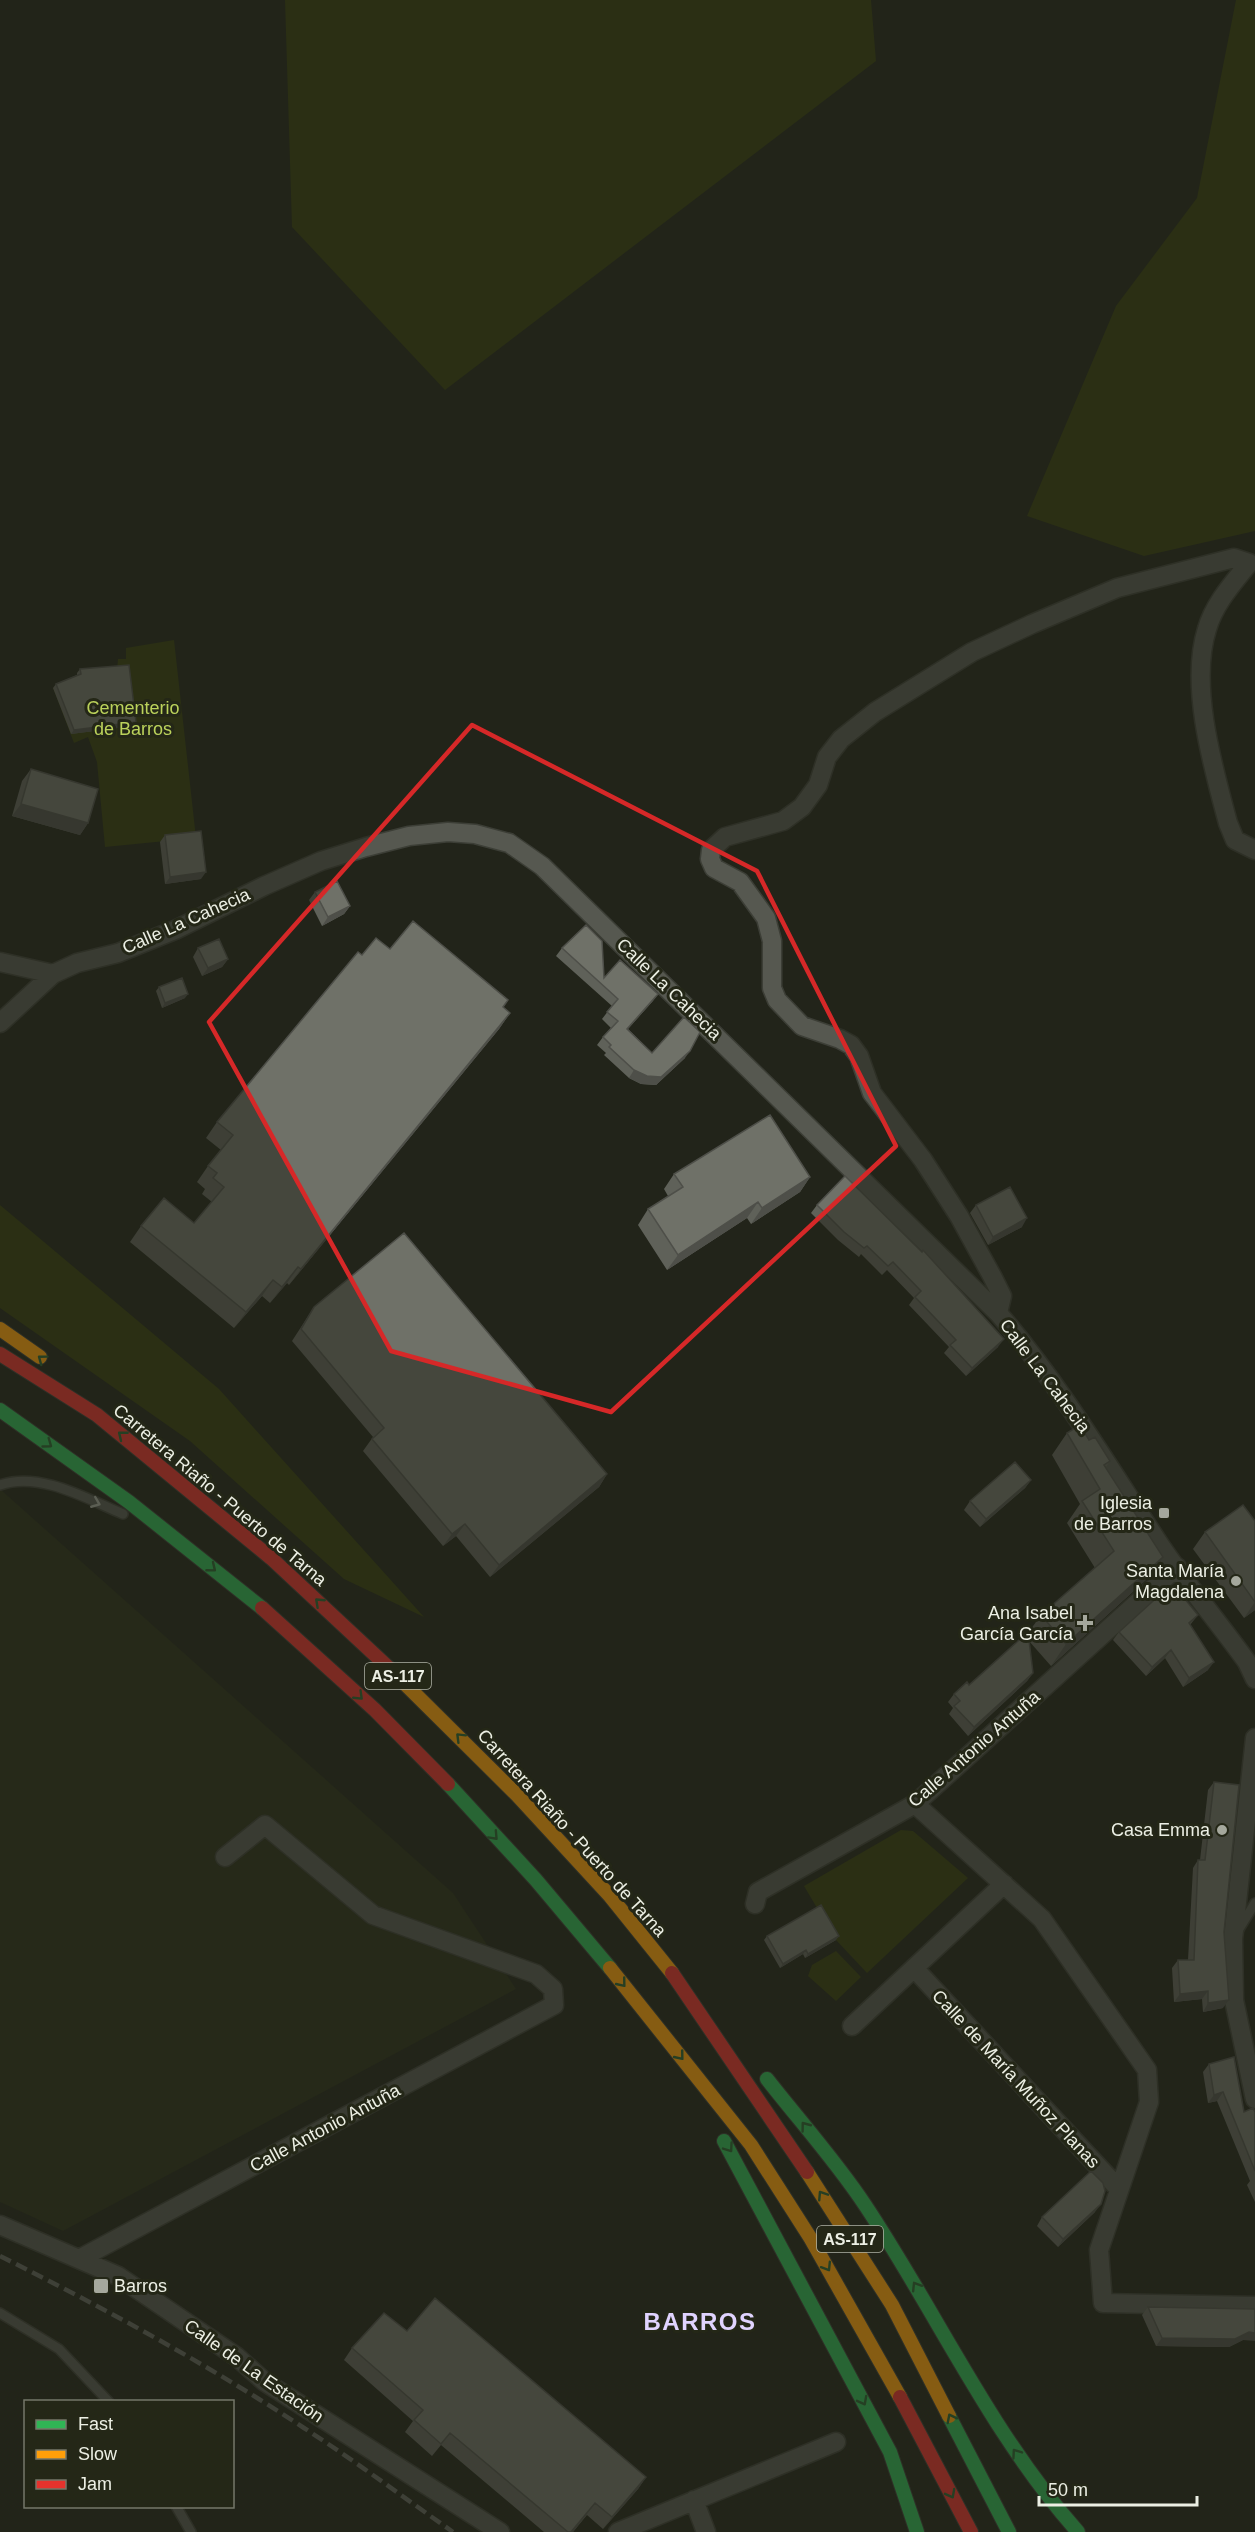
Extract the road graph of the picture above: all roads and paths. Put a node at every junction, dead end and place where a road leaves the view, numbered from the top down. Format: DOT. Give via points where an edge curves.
graph roads {
  1 [pos="1255,850"];
  2 [pos="0,962"];
  3 [pos="53,974"];
  4 [pos="0,1023"];
  5 [pos="998,1313"];
  6 [pos="0,1329"];
  7 [pos="0,1354"];
  8 [pos="0,1410"];
  9 [pos="97,1415"];
  10 [pos="0,1485"];
  11 [pos="166,1532"];
  12 [pos="1177,1567"];
  13 [pos="1255,1679"];
  14 [pos="1255,1738"];
  15 [pos="915,1804"];
  16 [pos="225,1857"];
  17 [pos="1004,1884"];
  18 [pos="1255,1903"];
  19 [pos="755,1904"];
  20 [pos="1233,1939"];
  21 [pos="668,1967"];
  22 [pos="914,1968"];
  23 [pos="644,2010"];
  24 [pos="852,2026"];
  25 [pos="1248,2044"];
  26 [pos="677,2075"];
  27 [pos="1255,2099"];
  28 [pos="715,2129"];
  29 [pos="1119,2189"];
  30 [pos="0,2225"];
  31 [pos="81,2258"];
  32 [pos="1255,2306"];
  33 [pos="0,2313"];
  34 [pos="107,2400"];
  35 [pos="836,2442"];
  36 [pos="694,2500"];
  37 [pos="177,2508"];
  38 [pos="1008,2529"];
  39 [pos="191,2532"];
  40 [pos="500,2532"];
  41 [pos="618,2532"];
  42 [pos="706,2532"];
  43 [pos="917,2532"];
  44 [pos="971,2532"];
  45 [pos="1078,2532"];
  1 -- 5 [label="street" via="1235,840 1228,823 1202,701 1207,628 1223,595 1249,563 1234,558 1117,588 972,652 875,712 841,739 827,757 818,785 802,807 783,821 725,837 711,850 714,868 740,882 765,918 772,941 772,988 777,1000 802,1026 840,1039 859,1056 872,1093 923,1160 992,1276 1002,1296"];
  2 -- 3 [label="street"];
  3 -- 4 [label="street, Calle La Cahecia"];
  3 -- 5 [label="street, Calle La Cahecia" via="175,930 321,861 366,847 409,836 448,832 509,843 542,866"];
  5 -- 12 [label="street, Calle La Cahecia" via="1061,1393"];
  9 -- 6 [label="highway, one-way" via="51,1366"];
  7 -- 9 [label="highway, Carretera Riaño - Puerto de Tarna / AS-117"];
  8 -- 11 [label="highway, AS-117, one-way"];
  21 -- 9 [label="highway, Carretera Riaño - Puerto de Tarna / AS-117, one-way" via="595,1879 417,1694 271,1558"];
  10 -- 11 [label="lane, one-way" via="12,1481 44,1483"];
  11 -- 23 [label="highway, AS-117, one-way" via="260,1607 395,1731 584,1935"];
  12 -- 13 [label="street, Calle La Cahecia" via="1247,1662"];
  12 -- 15 [label="street, Calle Antonio Antuña"];
  14 -- 20 [label="street"];
  15 -- 17 [label="street"];
  15 -- 19 [label="street, Calle Antonio Antuña" via="758,1892"];
  16 -- 31 [label="street, Calle Antonio Antuña" via="265,1825 373,1915 536,1974 553,1989 554,2005"];
  17 -- 22 [label="street"];
  17 -- 29 [label="street" via="1042,1919 1147,2070 1149,2102"];
  18 -- 20 [label="lane"];
  20 -- 25 [label="street" via="1234,2000"];
  38 -- 21 [label="highway, Carretera Riaño - Puerto de Tarna / AS-117, one-way" via="892,2305 774,2121"];
  45 -- 21 [label="highway, one-way" via="1045,2495 995,2423 864,2203 792,2109"];
  22 -- 24 [label="street"];
  22 -- 29 [label="street, Calle de María Muñoz Planas"];
  23 -- 26 [label="highway" via="658,2048"];
  23 -- 44 [label="highway, AS-117, one-way" via="750,2144 861,2323"];
  25 -- 27 [label="street"];
  28 -- 43 [label="highway, one-way" via="734,2156 890,2452"];
  29 -- 32 [label="street" via="1098,2250 1102,2303"];
  30 -- 31 [label="street, Calle de La Estación"];
  31 -- 40 [label="street, Calle de La Estación" via="118,2276 237,2357 265,2382"];
  33 -- 34 [label="lane" via="59,2349"];
  35 -- 36 [label="street"];
  36 -- 41 [label="street"];
  36 -- 42 [label="street"];
  37 -- 39 [label="lane"];
}
